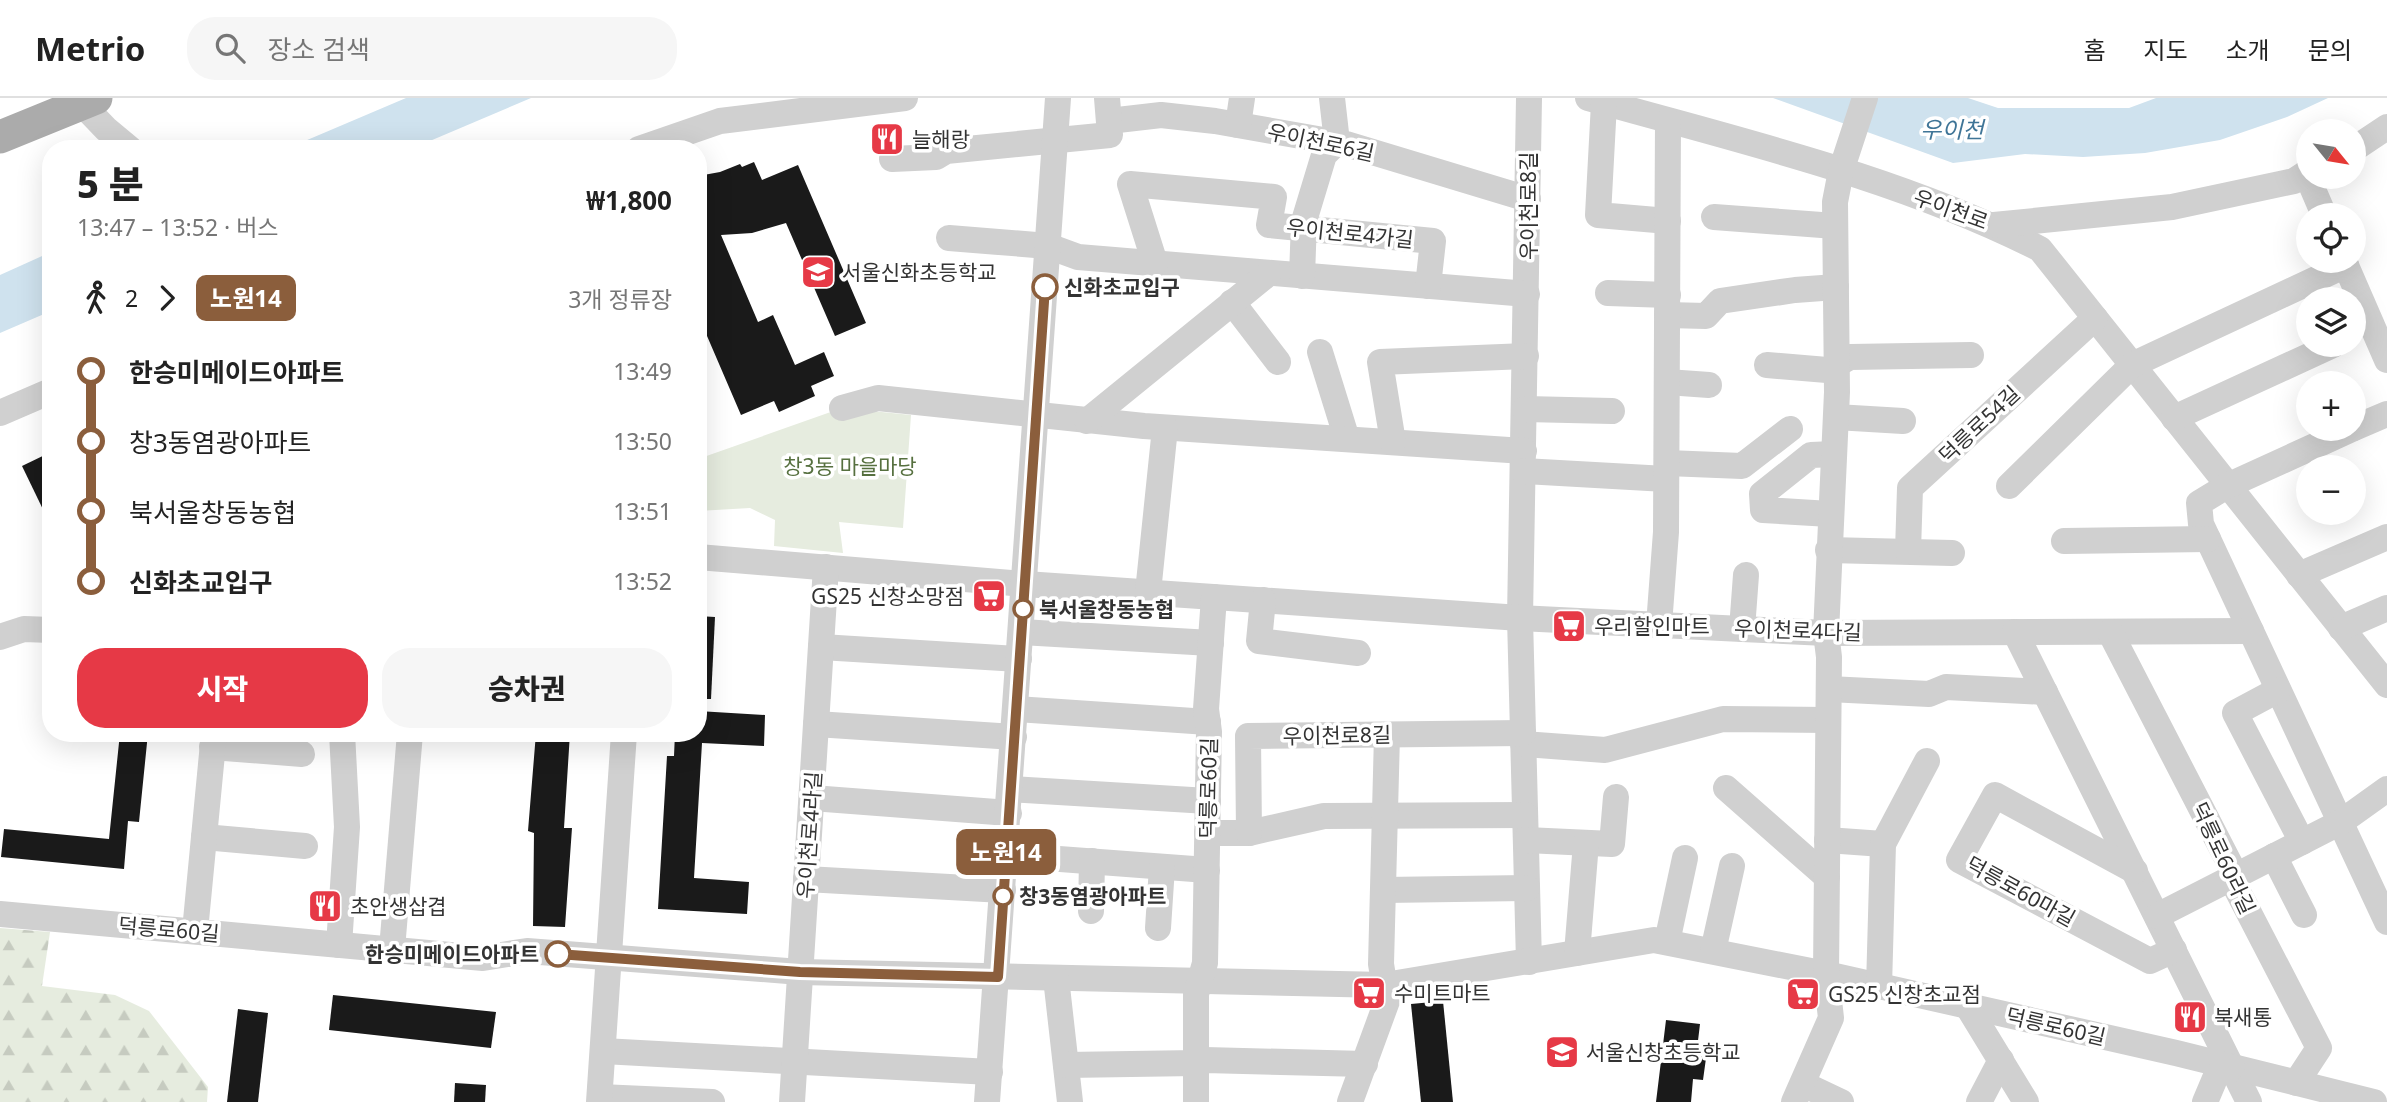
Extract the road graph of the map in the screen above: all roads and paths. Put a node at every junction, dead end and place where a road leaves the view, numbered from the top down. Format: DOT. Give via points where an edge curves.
graph roads {
  1 [pos="905,98"];
  2 [pos="1058,98"];
  3 [pos="1242,98"];
  4 [pos="1332,98"];
  5 [pos="1529,98"];
  6 [pos="1865,98"];
  7 [pos="86,100"];
  8 [pos="1596,100"];
  9 [pos="1109,118"];
  10 [pos="1668,121"];
  11 [pos="1238,125"];
  12 [pos="2385,135"];
  13 [pos="0,137"];
  14 [pos="119,140"];
  15 [pos="665,140"];
  16 [pos="1055,142"];
  17 [pos="1337,142"];
  18 [pos="2366,144"];
  19 [pos="892,159"];
  20 [pos="1841,171"];
  21 [pos="2296,180"];
  22 [pos="1528,199"];
  23 [pos="1714,217"];
  24 [pos="2062,219"];
  25 [pos="1668,221"];
  26 [pos="1994,225"];
  27 [pos="1835,226"];
  28 [pos="1304,229"];
  29 [pos="948,238"];
  30 [pos="1048,246"];
  31 [pos="2040,249"];
  32 [pos="1155,264"];
  33 [pos="1269,273"];
  34 [pos="2324,273"];
  35 [pos="1302,275"];
  36 [pos="1428,286"];
  37 [pos="1836,287"];
  38 [pos="1608,293"];
  39 [pos="1527,294"];
  40 [pos="1233,302"];
  41 [pos="1668,305"];
  42 [pos="2095,318"];
  43 [pos="2366,335"];
  44 [pos="1320,352"];
  45 [pos="1971,355"];
  46 [pos="1526,356"];
  47 [pos="2307,357"];
  48 [pos="2387,360"];
  49 [pos="1278,362"];
  50 [pos="1767,365"];
  51 [pos="2132,365"];
  52 [pos="1837,366"];
  53 [pos="1667,382"];
  54 [pos="1709,385"];
  55 [pos="42,395"];
  56 [pos="842,408"];
  57 [pos="1525,409"];
  58 [pos="1612,411"];
  59 [pos="0,413"];
  60 [pos="2387,414"];
  61 [pos="1036,416"];
  62 [pos="1836,417"];
  63 [pos="2174,418"];
  64 [pos="1087,421"];
  65 [pos="1903,421"];
  66 [pos="2366,423"];
  67 [pos="1165,428"];
  68 [pos="1790,429"];
  69 [pos="1347,439"];
  70 [pos="2325,441"];
  71 [pos="1392,442"];
  72 [pos="1833,454"];
  73 [pos="1524,461"];
  74 [pos="1666,471"];
  75 [pos="2008,486"];
  76 [pos="2227,486"];
  77 [pos="1830,514"];
  78 [pos="2387,537"];
  79 [pos="2208,539"];
  80 [pos="2064,541"];
  81 [pos="1828,550"];
  82 [pos="1908,551"];
  83 [pos="1952,552"];
  84 [pos="707,558"];
  85 [pos="826,567"];
  86 [pos="1746,575"];
  87 [pos="2298,575"];
  88 [pos="1025,584"];
  89 [pos="1148,592"];
  90 [pos="1214,597"];
  91 [pos="1263,600"];
  92 [pos="2387,608"];
  93 [pos="1520,618"];
  94 [pos="1659,625"];
  95 [pos="2341,628"];
  96 [pos="1742,629"];
  97 [pos="42,630"];
  98 [pos="2250,631"];
  99 [pos="1021,632"];
  100 [pos="2015,632"];
  101 [pos="2110,632"];
  102 [pos="1826,633"];
  103 [pos="0,636"];
  104 [pos="1211,643"];
  105 [pos="821,647"];
  106 [pos="1358,653"];
  107 [pos="1019,659"];
  108 [pos="2387,685"];
  109 [pos="1829,689"];
  110 [pos="2278,690"];
  111 [pos="2045,692"];
  112 [pos="1016,709"];
  113 [pos="1828,720"];
  114 [pos="1208,722"];
  115 [pos="816,723"];
  116 [pos="1387,734"];
  117 [pos="1014,737"];
  118 [pos="1523,739"];
  119 [pos="213,742"];
  120 [pos="226,742"];
  121 [pos="342,742"];
  122 [pos="409,742"];
  123 [pos="623,742"];
  124 [pos="302,754"];
  125 [pos="1927,761"];
  126 [pos="1726,788"];
  127 [pos="2387,789"];
  128 [pos="1616,797"];
  129 [pos="812,798"];
  130 [pos="1009,801"];
  131 [pos="1208,801"];
  132 [pos="1387,817"];
  133 [pos="2341,822"];
  134 [pos="1526,828"];
  135 [pos="1207,833"];
  136 [pos="1249,833"];
  137 [pos="204,837"];
  138 [pos="1827,840"];
  139 [pos="2302,842"];
  140 [pos="1586,843"];
  141 [pos="1883,844"];
  142 [pos="305,846"];
  143 [pos="1006,855"];
  144 [pos="2274,856"];
  145 [pos="1685,858"];
  146 [pos="1092,861"];
  147 [pos="1732,866"];
  148 [pos="1162,867"];
  149 [pos="1207,870"];
  150 [pos="2135,871"];
  151 [pos="1827,877"];
  152 [pos="2233,877"];
  153 [pos="806,878"];
  154 [pos="1527,888"];
  155 [pos="1384,890"];
  156 [pos="1003,891"];
  157 [pos="1091,911"];
  158 [pos="0,914"];
  159 [pos="2304,915"];
  160 [pos="2157,916"];
  161 [pos="2386,917"];
  162 [pos="1158,928"];
  163 [pos="195,931"];
  164 [pos="1667,942"];
  165 [pos="339,944"];
  166 [pos="392,949"];
  167 [pos="2174,950"];
  168 [pos="1713,951"];
  169 [pos="1577,953"];
  170 [pos="609,959"];
  171 [pos="1529,962"];
  172 [pos="800,972"];
  173 [pos="1826,974"];
  174 [pos="998,977"];
  175 [pos="1056,978"];
  176 [pos="1200,980"];
  177 [pos="1385,985"];
  178 [pos="1879,987"];
  179 [pos="1968,1007"];
  180 [pos="603,1051"];
  181 [pos="2001,1060"];
  182 [pos="794,1062"];
  183 [pos="1196,1063"];
  184 [pos="1365,1064"];
  185 [pos="1066,1066"];
  186 [pos="2232,1067"];
  187 [pos="990,1072"];
  188 [pos="2296,1083"];
  189 [pos="1799,1093"];
  190 [pos="2326,1096"];
  191 [pos="599,1100"];
  192 [pos="712,1102"];
  193 [pos="792,1102"];
  194 [pos="987,1102"];
  195 [pos="1070,1102"];
  196 [pos="1196,1102"];
  197 [pos="1350,1102"];
  198 [pos="1841,1102"];
  199 [pos="1979,1102"];
  200 [pos="2026,1102"];
  201 [pos="2205,1102"];
  202 [pos="2249,1102"];
  203 [pos="2374,1102"];
  1 -- 15 [label="street" via="720,121"];
  2 -- 16 [label="street"];
  3 -- 11 [label="street"];
  4 -- 17 [label="street"];
  5 -- 22 [label="street, 우이천로8길"];
  6 -- 20 [label="street"];
  7 -- 13 [label="main road"];
  7 -- 14 [label="street"];
  8 -- 10 [label="street, 우이천로"];
  8 -- 25 [label="street, 우이천로" via="1598,215"];
  9 -- 11 [label="street, 우이천로6길" via="1161,115"];
  9 -- 16 [label="street, 우이천로6길"];
  10 -- 20 [label="street, 우이천로"];
  10 -- 25 [label="street"];
  11 -- 17 [label="street, 우이천로6길"];
  12 -- 18 [label="street"];
  16 -- 19 [label="street, 우이천로6길"];
  16 -- 30 [label="street"];
  17 -- 22 [label="street, 우이천로6길"];
  17 -- 28 [label="street" via="1324,155"];
  20 -- 26 [label="street, 우이천로"];
  20 -- 27 [label="street"];
  21 -- 24 [label="street, 우이천로" via="2172,207"];
  22 -- 39 [label="street, 우이천로8길"];
  23 -- 27 [label="street"];
  24 -- 26 [label="street, 우이천로"];
  24 -- 31 [label="street" via="2051,227"];
  25 -- 41 [label="street"];
  26 -- 31 [label="street"];
  27 -- 37 [label="street"];
  28 -- 32 [label="street, 우이천로4가길" via="1269,225 1275,197 1130,184"];
  28 -- 35 [label="street"];
  28 -- 36 [label="street, 우이천로4가길" via="1433,241"];
  29 -- 30 [label="street"];
  30 -- 32 [label="street" via="1078,257"];
  30 -- 61 [label="street"];
  31 -- 42 [label="street"];
  32 -- 33 [label="street"];
  33 -- 35 [label="street"];
  33 -- 40 [label="street"];
  34 -- 51 [label="street"];
  35 -- 36 [label="street"];
  36 -- 39 [label="street"];
  37 -- 41 [label="street" via="1720,302 1706,316"];
  37 -- 52 [label="street"];
  38 -- 41 [label="street"];
  39 -- 46 [label="street, 우이천로8길"];
  40 -- 49 [label="street"];
  40 -- 64 [label="street"];
  41 -- 53 [label="street"];
  42 -- 51 [label="street"];
  42 -- 82 [label="street, 덕릉로54길" via="1910,488"];
  43 -- 48 [label="street"];
  44 -- 69 [label="street"];
  45 -- 52 [label="street" via="1850,357"];
  46 -- 57 [label="street, 우이천로8길"];
  46 -- 71 [label="street" via="1380,362"];
  47 -- 63 [label="street"];
  50 -- 52 [label="street" via="1827,370"];
  51 -- 63 [label="street"];
  51 -- 75 [label="street"];
  52 -- 62 [label="street"];
  53 -- 54 [label="street"];
  53 -- 74 [label="street"];
  55 -- 59 [label="street"];
  56 -- 61 [label="street" via="878,398"];
  57 -- 58 [label="street"];
  57 -- 73 [label="street, 우이천로8길"];
  60 -- 66 [label="street"];
  61 -- 64 [label="street"];
  61 -- 88 [label="street"];
  62 -- 65 [label="street"];
  62 -- 72 [label="street"];
  63 -- 76 [label="street"];
  64 -- 67 [label="street"];
  67 -- 69 [label="street"];
  67 -- 89 [label="street"];
  68 -- 74 [label="street" via="1742,466"];
  69 -- 71 [label="street"];
  70 -- 76 [label="street"];
  71 -- 73 [label="street"];
  72 -- 77 [label="street"];
  72 -- 77 [label="street" via="1811,455 1762,494 1763,510"];
  73 -- 74 [label="street"];
  73 -- 93 [label="street, 우이천로8길"];
  74 -- 94 [label="street"];
  76 -- 79 [label="street" via="2199,503"];
  76 -- 87 [label="street"];
  77 -- 81 [label="street"];
  78 -- 87 [label="street"];
  79 -- 80 [label="street"];
  79 -- 98 [label="street"];
  81 -- 82 [label="street"];
  81 -- 102 [label="street"];
  82 -- 83 [label="street"];
  84 -- 85 [label="street"];
  85 -- 88 [label="street"];
  85 -- 105 [label="street, 우이천로4라길"];
  86 -- 96 [label="street"];
  87 -- 95 [label="street"];
  88 -- 89 [label="street, 우이천로4다길"];
  88 -- 99 [label="street"];
  89 -- 90 [label="street, 우이천로4다길"];
  90 -- 91 [label="street, 우이천로4다길"];
  90 -- 104 [label="street, 덕릉로60길"];
  91 -- 93 [label="street, 우이천로4다길"];
  91 -- 106 [label="street" via="1259,641"];
  92 -- 95 [label="street"];
  93 -- 94 [label="street, 우이천로4다길"];
  93 -- 118 [label="street, 우이천로8길"];
  94 -- 96 [label="street, 우이천로4다길"];
  95 -- 108 [label="street"];
  96 -- 102 [label="street, 우이천로4다길"];
  97 -- 103 [label="street" via="24,629"];
  98 -- 101 [label="street, 우이천로4다길"];
  98 -- 110 [label="street"];
  99 -- 104 [label="street"];
  99 -- 107 [label="street"];
  100 -- 101 [label="street, 우이천로4다길"];
  100 -- 102 [label="street, 우이천로4다길"];
  100 -- 111 [label="street"];
  101 -- 152 [label="street, 덕릉로60라길"];
  102 -- 109 [label="street"];
  104 -- 114 [label="street, 덕릉로60길"];
  105 -- 107 [label="street"];
  105 -- 115 [label="street, 우이천로4라길"];
  107 -- 112 [label="street"];
  109 -- 111 [label="street" via="1929,694 1946,687"];
  109 -- 113 [label="street"];
  110 -- 133 [label="street"];
  110 -- 139 [label="street" via="2235,713"];
  111 -- 150 [label="street"];
  112 -- 114 [label="street"];
  112 -- 117 [label="street"];
  113 -- 118 [label="street, 우이천로8길" via="1723,719 1605,750"];
  113 -- 138 [label="street"];
  114 -- 131 [label="street, 덕릉로60길"];
  115 -- 117 [label="street"];
  115 -- 129 [label="street, 우이천로4라길"];
  116 -- 118 [label="street, 우이천로8길"];
  116 -- 132 [label="street"];
  116 -- 136 [label="street, 우이천로8길" via="1248,736"];
  117 -- 130 [label="street"];
  118 -- 134 [label="street, 우이천로8길"];
  119 -- 137 [label="street"];
  120 -- 124 [label="street"];
  121 -- 165 [label="street" via="347,827"];
  122 -- 166 [label="street"];
  123 -- 170 [label="street"];
  125 -- 141 [label="street"];
  126 -- 151 [label="street"];
  127 -- 133 [label="street"];
  128 -- 140 [label="street" via="1612,844"];
  129 -- 130 [label="street"];
  129 -- 153 [label="street, 우이천로4라길"];
  130 -- 131 [label="street"];
  130 -- 143 [label="street"];
  131 -- 135 [label="street, 덕릉로60길"];
  132 -- 134 [label="street"];
  132 -- 136 [label="street" via="1324,816"];
  132 -- 155 [label="street"];
  133 -- 139 [label="street"];
  133 -- 161 [label="street"];
  134 -- 140 [label="street"];
  134 -- 154 [label="street, 우이천로8길"];
  135 -- 136 [label="street"];
  135 -- 149 [label="street, 덕릉로60길"];
  137 -- 142 [label="street"];
  137 -- 163 [label="street"];
  138 -- 141 [label="street"];
  138 -- 151 [label="street"];
  139 -- 144 [label="street"];
  140 -- 169 [label="street"];
  141 -- 178 [label="street"];
  143 -- 146 [label="street"];
  143 -- 156 [label="street"];
  144 -- 152 [label="street"];
  144 -- 159 [label="street"];
  145 -- 164 [label="street"];
  146 -- 148 [label="street"];
  146 -- 157 [label="street"];
  147 -- 168 [label="street"];
  148 -- 149 [label="street"];
  148 -- 162 [label="street"];
  149 -- 176 [label="street, 덕릉로60길" via="1205,963"];
  150 -- 160 [label="street"];
  150 -- 167 [label="street, 덕릉로60마길" via="1995,795 1959,860 2150,961"];
  151 -- 173 [label="street"];
  152 -- 160 [label="street"];
  152 -- 188 [label="street, 덕릉로60라길" via="2319,1048"];
  153 -- 156 [label="street"];
  153 -- 172 [label="street, 우이천로4라길"];
  154 -- 155 [label="street"];
  154 -- 171 [label="street, 우이천로8길"];
  155 -- 177 [label="street" via="1381,964"];
  156 -- 174 [label="street"];
  158 -- 163 [label="street, 덕릉로60길"];
  160 -- 167 [label="street"];
  163 -- 165 [label="street, 덕릉로60길"];
  164 -- 168 [label="street, 덕릉로60길"];
  164 -- 169 [label="street, 덕릉로60길" via="1654,940"];
  165 -- 166 [label="street, 덕릉로60길"];
  166 -- 170 [label="street, 덕릉로60길" via="482,958 527,951"];
  167 -- 186 [label="street"];
  168 -- 173 [label="street, 덕릉로60길"];
  169 -- 171 [label="street, 덕릉로60길"];
  170 -- 172 [label="street, 덕릉로60길"];
  170 -- 180 [label="street"];
  171 -- 177 [label="street, 덕릉로60길"];
  172 -- 174 [label="street, 덕릉로60길"];
  172 -- 182 [label="street, 우이천로4라길"];
  173 -- 178 [label="street, 덕릉로60길"];
  173 -- 189 [label="street" via="1831,1018"];
  174 -- 175 [label="street, 덕릉로60길"];
  174 -- 187 [label="street"];
  175 -- 176 [label="street, 덕릉로60길"];
  175 -- 185 [label="street"];
  176 -- 177 [label="street, 덕릉로60길"];
  176 -- 183 [label="street, 덕릉로60길"];
  177 -- 184 [label="street" via="1387,1001"];
  178 -- 179 [label="street, 덕릉로60길"];
  179 -- 181 [label="street"];
  179 -- 186 [label="street, 덕릉로60길"];
  180 -- 182 [label="street"];
  180 -- 191 [label="street"];
  181 -- 199 [label="street"];
  181 -- 200 [label="street"];
  182 -- 187 [label="street"];
  182 -- 193 [label="street, 우이천로4라길"];
  183 -- 184 [label="street"];
  183 -- 185 [label="street"];
  183 -- 196 [label="street, 덕릉로60길"];
  184 -- 197 [label="street"];
  185 -- 195 [label="street"];
  186 -- 188 [label="street, 덕릉로60길"];
  186 -- 201 [label="street" via="2216,1076"];
  186 -- 202 [label="street"];
  187 -- 194 [label="street"];
  188 -- 190 [label="street, 덕릉로60길"];
  189 -- 198 [label="street"];
  190 -- 203 [label="street, 덕릉로60길"];
  191 -- 192 [label="street"];
}
